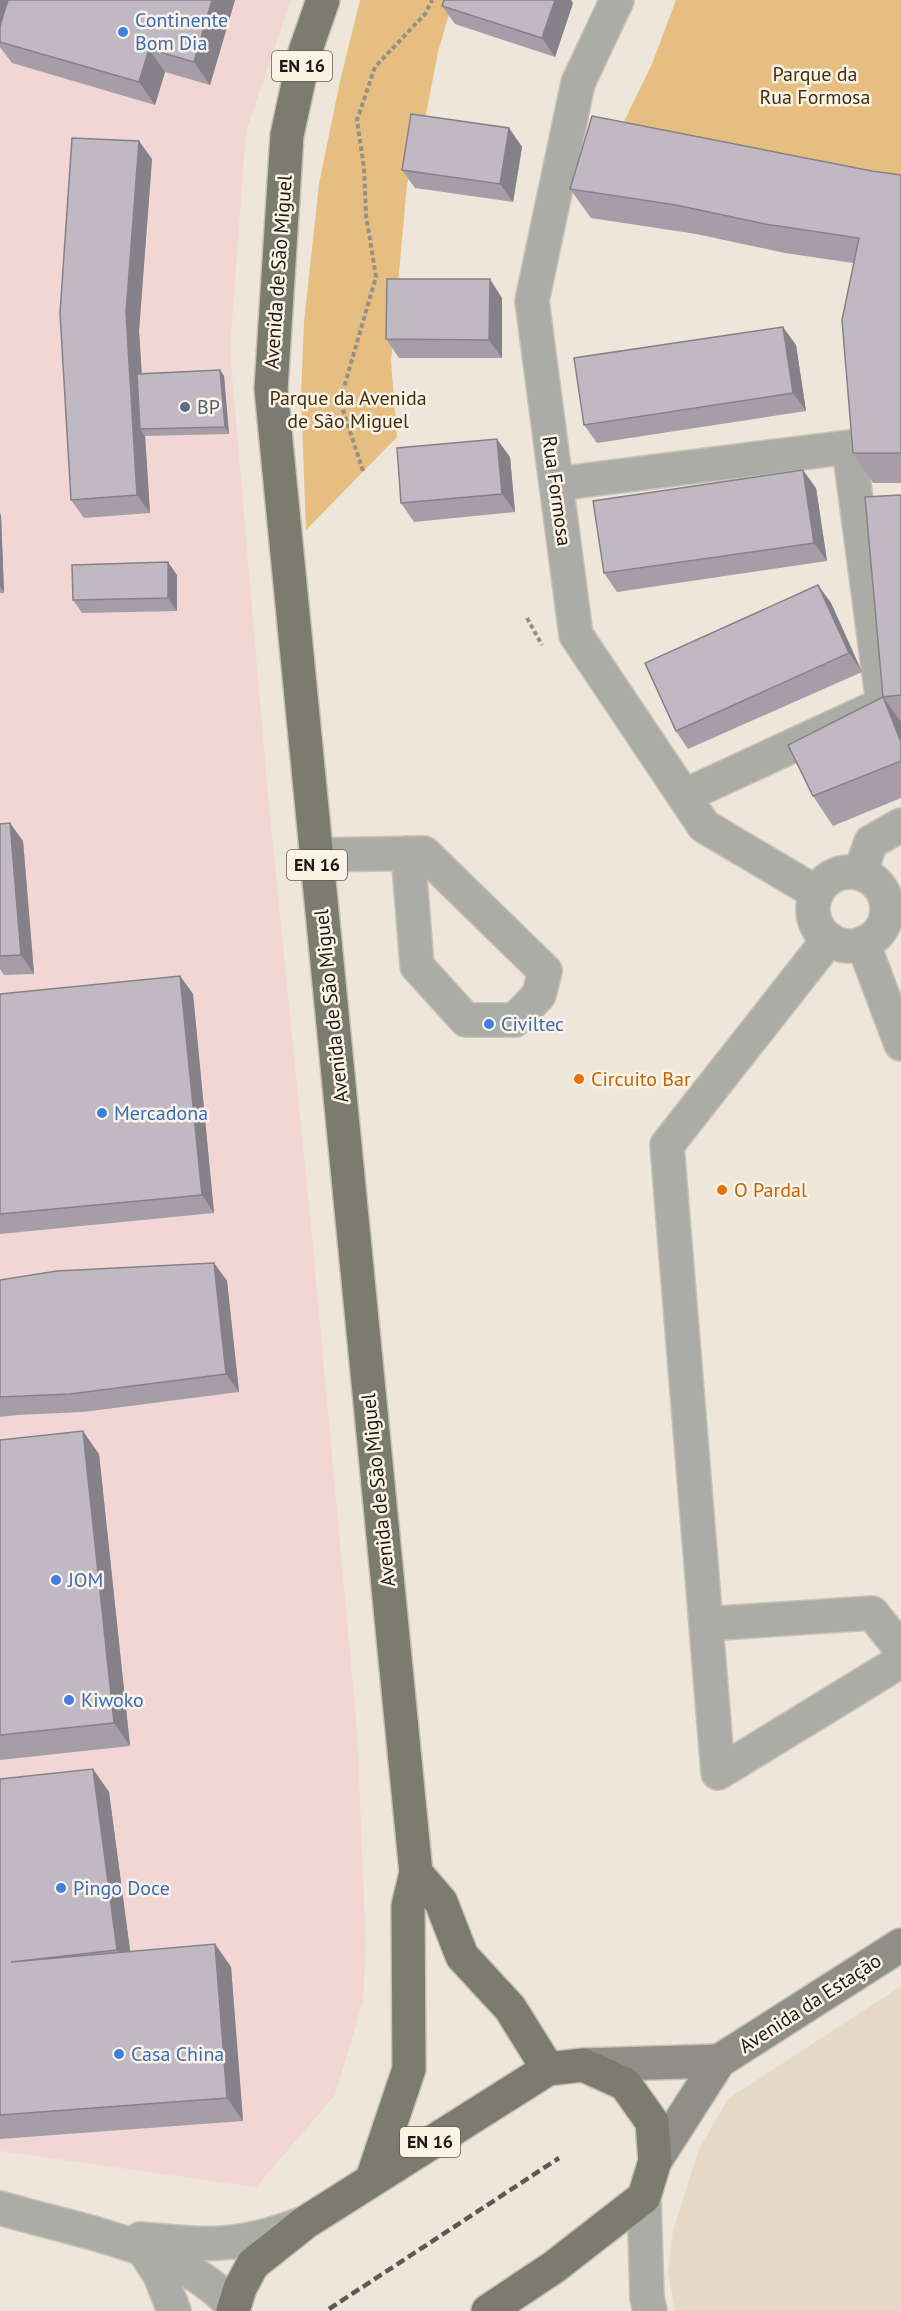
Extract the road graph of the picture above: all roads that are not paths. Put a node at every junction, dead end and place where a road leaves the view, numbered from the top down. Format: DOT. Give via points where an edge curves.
graph roads {
  1 [pos="323,0"];
  2 [pos="617,0"];
  3 [pos="556,484"];
  4 [pos="684,796"];
  5 [pos="901,825"];
  6 [pos="408,853"];
  7 [pos="316,855"];
  8 [pos="860,873"];
  9 [pos="817,893"];
  10 [pos="894,909"];
  11 [pos="829,939"];
  12 [pos="863,943"];
  13 [pos="901,1044"];
  14 [pos="706,1624"];
  15 [pos="901,1649"];
  16 [pos="901,1661"];
  17 [pos="416,1873"];
  18 [pos="901,1945"];
  19 [pos="719,2061"];
  20 [pos="583,2065"];
  21 [pos="548,2069"];
  22 [pos="656,2161"];
  23 [pos="372,2179"];
  24 [pos="644,2197"];
  25 [pos="0,2208"];
  26 [pos="306,2222"];
  27 [pos="105,2237"];
  28 [pos="145,2252"];
  29 [pos="233,2309"];
  30 [pos="174,2311"];
  31 [pos="488,2311"];
  32 [pos="650,2311"];
  1 -- 7 [label="main road, Avenida de São Miguel / EN 16" via="305,52 288,135 271,389"];
  2 -- 3 [label="street, Rua Formosa" via="578,83 532,301"];
  3 -- 4 [label="street, Rua Formosa" via="576,635"];
  3 -- 4 [label="street" via="849,447 883,704"];
  4 -- 9 [label="street, Rua Formosa" via="704,826"];
  5 -- 8 [label="street" via="871,842"];
  6 -- 6 [label="street" via="424,853 545,971 539,995 515,1020 466,1020 417,966"];
  6 -- 7 [label="street"];
  7 -- 17 [label="main road, Avenida de São Miguel / EN 16"];
  8 -- 9 [label="street" via="835,875"];
  8 -- 10 [label="street" via="870,878 885,895 887,907"];
  9 -- 11 [label="street" via="813,913 821,932"];
  10 -- 12 [label="street" via="882,929"];
  11 -- 12 [label="street" via="840,944"];
  11 -- 14 [label="street" via="667,1145"];
  12 -- 13 [label="street"];
  14 -- 15 [label="street" via="872,1612"];
  14 -- 16 [label="street" via="718,1773"];
  17 -- 21 [label="main road" via="441,1902 462,1956 510,2008"];
  17 -- 23 [label="main road, Avenida de São Miguel / EN 16" via="408,1906 409,2069"];
  18 -- 19 [label="main road, Avenida da Estação"];
  19 -- 20 [label="main road, Avenida da Estação / EN 16"];
  19 -- 22 [label="main road, Avenida da Estação"];
  20 -- 21 [label="main road, Avenida da Estação / EN 16"];
  20 -- 22 [label="main road, Avenida da Estação" via="625,2085 652,2122"];
  21 -- 23 [label="main road, Avenida da Estação / EN 16"];
  22 -- 24 [label="main road, Avenida da Estação"];
  23 -- 26 [label="main road, Avenida da Estação / EN 16"];
  24 -- 31 [label="main road" via="554,2267"];
  24 -- 32 [label="street"];
  25 -- 27 [label="street"];
  26 -- 27 [label="street" via="231,2243"];
  26 -- 29 [label="main road, Avenida da Estação / EN 16" via="253,2264"];
  27 -- 28 [label="street"];
  28 -- 29 [label="street" via="203,2278"];
  28 -- 30 [label="street" via="160,2275"];
}
